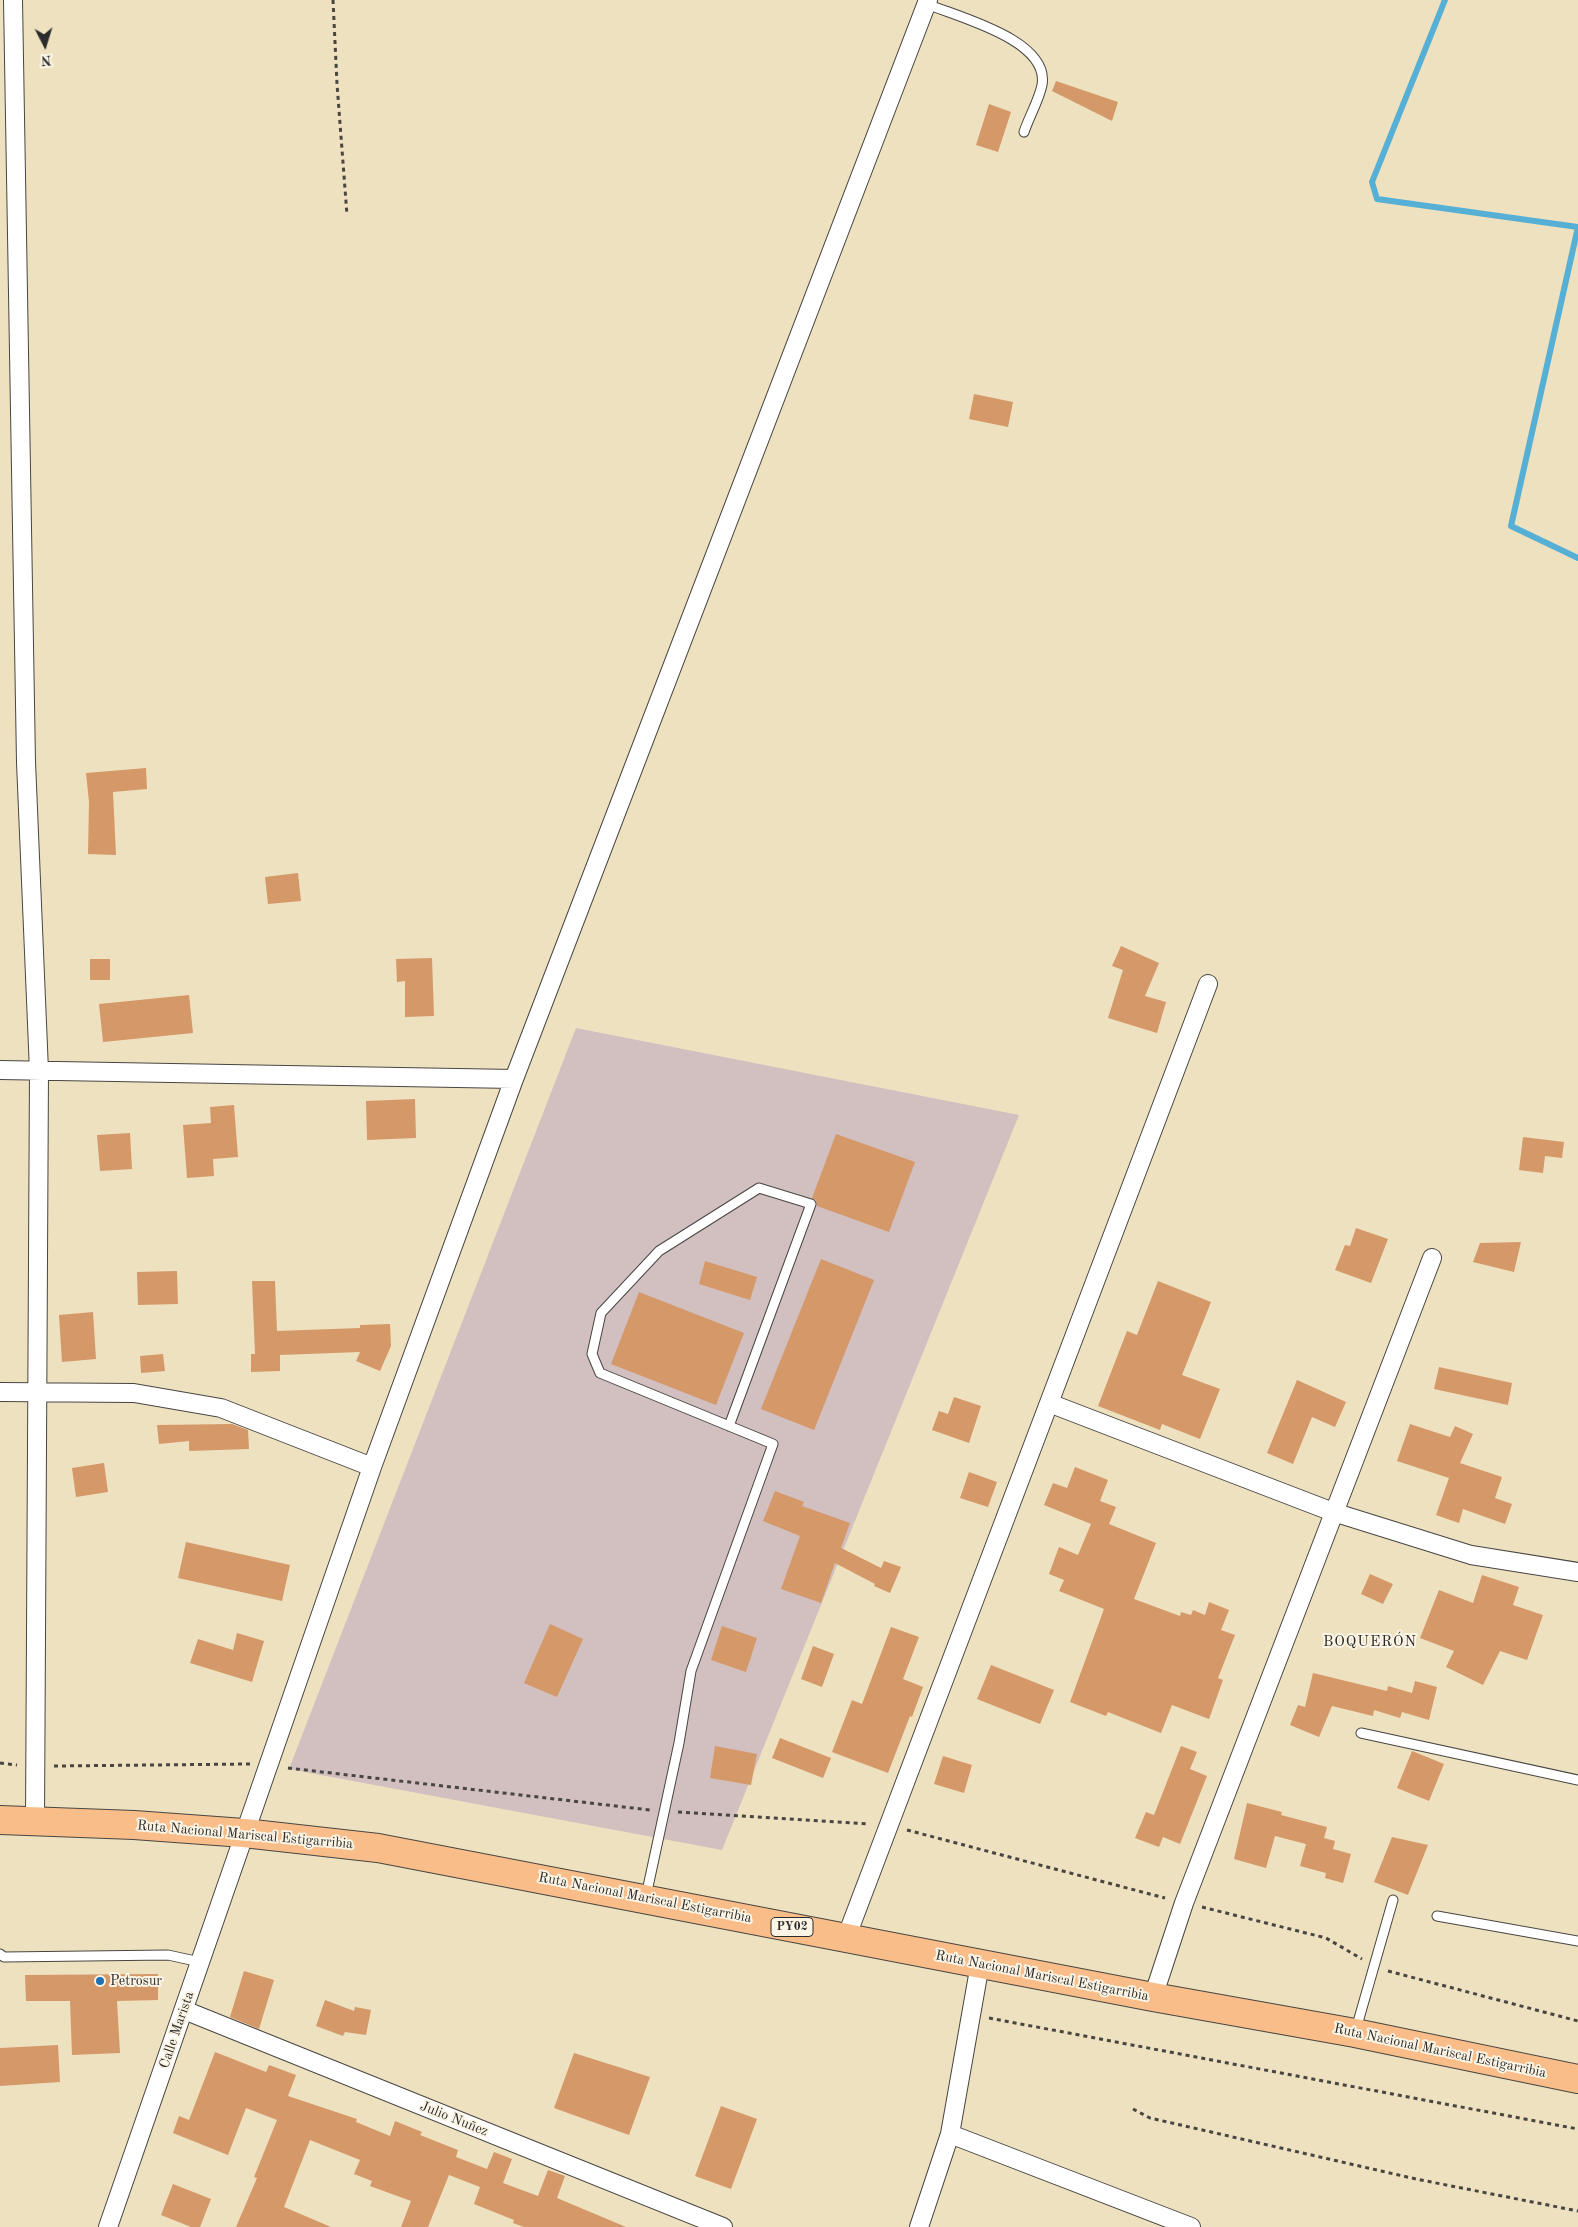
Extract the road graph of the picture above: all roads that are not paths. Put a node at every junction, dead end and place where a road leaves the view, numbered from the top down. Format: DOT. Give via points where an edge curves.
graph roads {
  1 [pos="13,0"];
  2 [pos="928,2"];
  3 [pos="1024,132"];
  4 [pos="1208,984"];
  5 [pos="0,1070"];
  6 [pos="39,1071"];
  7 [pos="514,1078"];
  8 [pos="1432,1258"];
  9 [pos="0,1392"];
  10 [pos="39,1392"];
  11 [pos="1049,1402"];
  12 [pos="729,1426"];
  13 [pos="372,1467"];
  14 [pos="1333,1512"];
  15 [pos="1578,1572"];
  16 [pos="1361,1733"];
  17 [pos="1578,1780"];
  18 [pos="0,1820"];
  19 [pos="35,1820"];
  20 [pos="244,1833"];
  21 [pos="645,1898"];
  22 [pos="1393,1900"];
  23 [pos="1437,1916"];
  24 [pos="846,1938"];
  25 [pos="1578,1942"];
  26 [pos="0,1954"];
  27 [pos="200,1962"];
  28 [pos="980,1964"];
  29 [pos="1153,1997"];
  30 [pos="184,2010"];
  31 [pos="1354,2033"];
  32 [pos="1578,2079"];
  33 [pos="950,2134"];
  34 [pos="108,2227"];
  35 [pos="723,2227"];
  36 [pos="920,2227"];
  37 [pos="1191,2227"];
  1 -- 6 [label="street" via="26,762"];
  2 -- 3 [label="lane" via="1013,39 1034,56 1041,68 1042,84"];
  2 -- 7 [label="street, Calle Marista"];
  4 -- 11 [label="street"];
  5 -- 6 [label="street"];
  6 -- 7 [label="street"];
  6 -- 10 [label="street"];
  7 -- 13 [label="street, Calle Marista"];
  8 -- 14 [label="street"];
  9 -- 10 [label="street"];
  10 -- 13 [label="street" via="134,1394 221,1408"];
  10 -- 19 [label="street"];
  11 -- 14 [label="street"];
  11 -- 24 [label="street"];
  12 -- 12 [label="lane" via="812,1204 759,1188 659,1250 601,1313 592,1354 600,1373"];
  12 -- 21 [label="lane" via="773,1444 690,1670 679,1743"];
  13 -- 20 [label="street, Calle Marista"];
  14 -- 15 [label="street" via="1471,1555"];
  14 -- 29 [label="street" via="1184,1903"];
  16 -- 17 [label="lane"];
  18 -- 19 [label="main road, Ruta Nacional Mariscal Estigarribia / PY02"];
  19 -- 20 [label="main road, Ruta Nacional Mariscal Estigarribia / PY02"];
  20 -- 21 [label="main road, Ruta Nacional Mariscal Estigarribia / PY02" via="378,1848"];
  20 -- 27 [label="street, Calle Marista"];
  21 -- 24 [label="main road, Ruta Nacional Mariscal Estigarribia / PY02"];
  22 -- 31 [label="lane"];
  23 -- 25 [label="lane"];
  24 -- 28 [label="main road, Ruta Nacional Mariscal Estigarribia / PY02"];
  26 -- 27 [label="lane" via="4,1957 168,1955"];
  27 -- 30 [label="street, Calle Marista"];
  28 -- 29 [label="main road, Ruta Nacional Mariscal Estigarribia / PY02"];
  28 -- 33 [label="street"];
  29 -- 31 [label="main road, Ruta Nacional Mariscal Estigarribia / PY02"];
  30 -- 34 [label="street, Calle Marista"];
  30 -- 35 [label="street, Julio Nuñez"];
  31 -- 32 [label="main road, Ruta Nacional Mariscal Estigarribia / PY02"];
  33 -- 36 [label="street"];
  33 -- 37 [label="street"];
}
